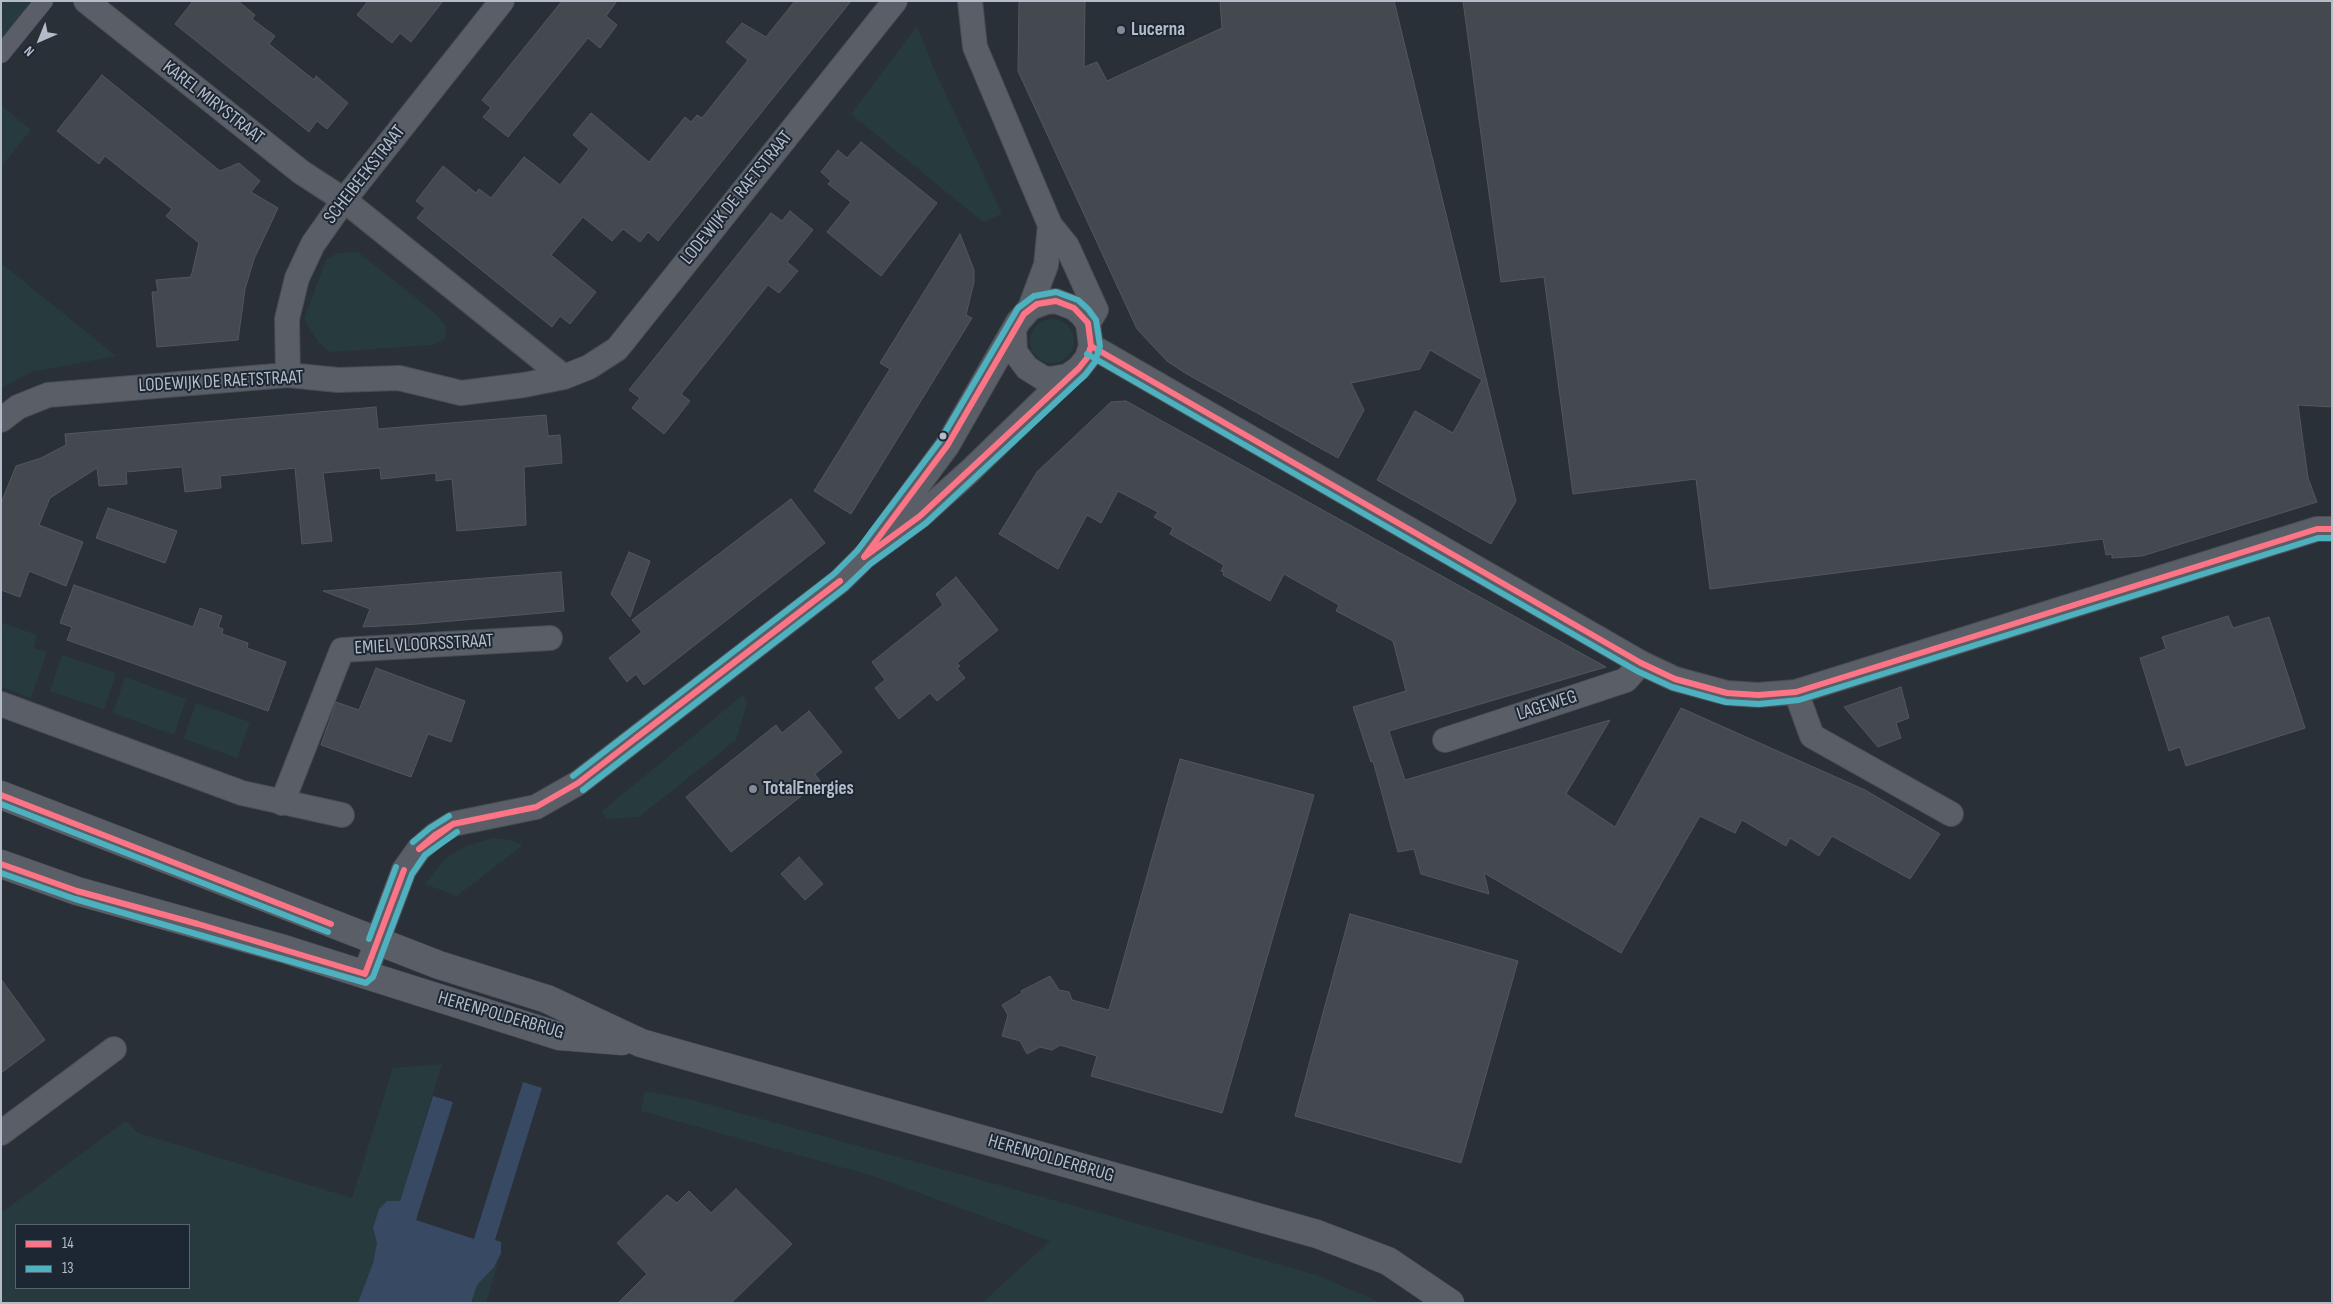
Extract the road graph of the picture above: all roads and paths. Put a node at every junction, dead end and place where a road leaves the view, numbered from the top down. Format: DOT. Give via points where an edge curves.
graph roads {
  1 [pos="44,1"];
  2 [pos="86,1"];
  3 [pos="502,1"];
  4 [pos="894,1"];
  5 [pos="970,1"];
  6 [pos="1,54"];
  7 [pos="344,200"];
  8 [pos="1050,225"];
  9 [pos="1030,308"];
  10 [pos="1014,331"];
  11 [pos="1089,334"];
  12 [pos="288,375"];
  13 [pos="1068,376"];
  14 [pos="564,377"];
  15 [pos="1,420"];
  16 [pos="2332,529"];
  17 [pos="864,558"];
  18 [pos="550,638"];
  19 [pos="1641,663"];
  20 [pos="1796,692"];
  21 [pos="1,704"];
  22 [pos="1445,740"];
  23 [pos="1,795"];
  24 [pos="282,803"];
  25 [pos="1951,814"];
  26 [pos="342,815"];
  27 [pos="1,864"];
  28 [pos="377,942"];
  29 [pos="365,974"];
  30 [pos="640,1043"];
  31 [pos="114,1049"];
  32 [pos="1,1133"];
  33 [pos="1450,1303"];
  1 -- 6 [label="street"];
  2 -- 7 [label="street, KAREL MIRYSTRAAT" via="301,172"];
  3 -- 7 [label="street, SCHEIBEEKSTRAAT"];
  4 -- 14 [label="street, LODEWIJK DE RAETSTRAAT" via="617,349 589,367"];
  5 -- 8 [label="street" via="975,47"];
  7 -- 12 [label="street, SCHEIBEEKSTRAAT" via="313,244 297,278 287,319"];
  7 -- 14 [label="street"];
  8 -- 9 [label="street" via="1046,265"];
  8 -- 11 [label="street" via="1067,246 1096,310"];
  9 -- 10 [label="street"];
  9 -- 11 [label="street" via="1046,302 1066,304 1082,315"];
  10 -- 13 [label="street" via="1015,352 1026,368 1043,378"];
  10 -- 17 [label="street" via="947,446"];
  11 -- 13 [label="street" via="1087,358"];
  11 -- 19 [label="street"];
  12 -- 14 [label="street, LODEWIJK DE RAETSTRAAT" via="338,380 399,378 461,393"];
  12 -- 15 [label="street, LODEWIJK DE RAETSTRAAT" via="48,395 18,407"];
  13 -- 17 [label="street" via="962,479"];
  16 -- 20 [label="street" via="2317,529"];
  17 -- 28 [label="street" via="840,581 578,784 536,807 453,824 435,835 419,849 404,870"];
  18 -- 24 [label="street, EMIEL VLOORSSTRAAT" via="342,650"];
  19 -- 20 [label="street" via="1675,679 1728,693"];
  19 -- 22 [label="street, LAGEWEG" via="1626,680"];
  20 -- 25 [label="street" via="1812,736"];
  21 -- 24 [label="street" via="242,792"];
  23 -- 28 [label="street"];
  24 -- 26 [label="street"];
  27 -- 29 [label="street" via="77,891"];
  28 -- 29 [label="street"];
  28 -- 30 [label="street, HERENPOLDERBRUG" via="547,999"];
  29 -- 30 [label="street, HERENPOLDERBRUG" via="559,1036"];
  30 -- 33 [label="street, HERENPOLDERBRUG" via="1317,1234 1388,1261"];
  31 -- 32 [label="street"];
}
